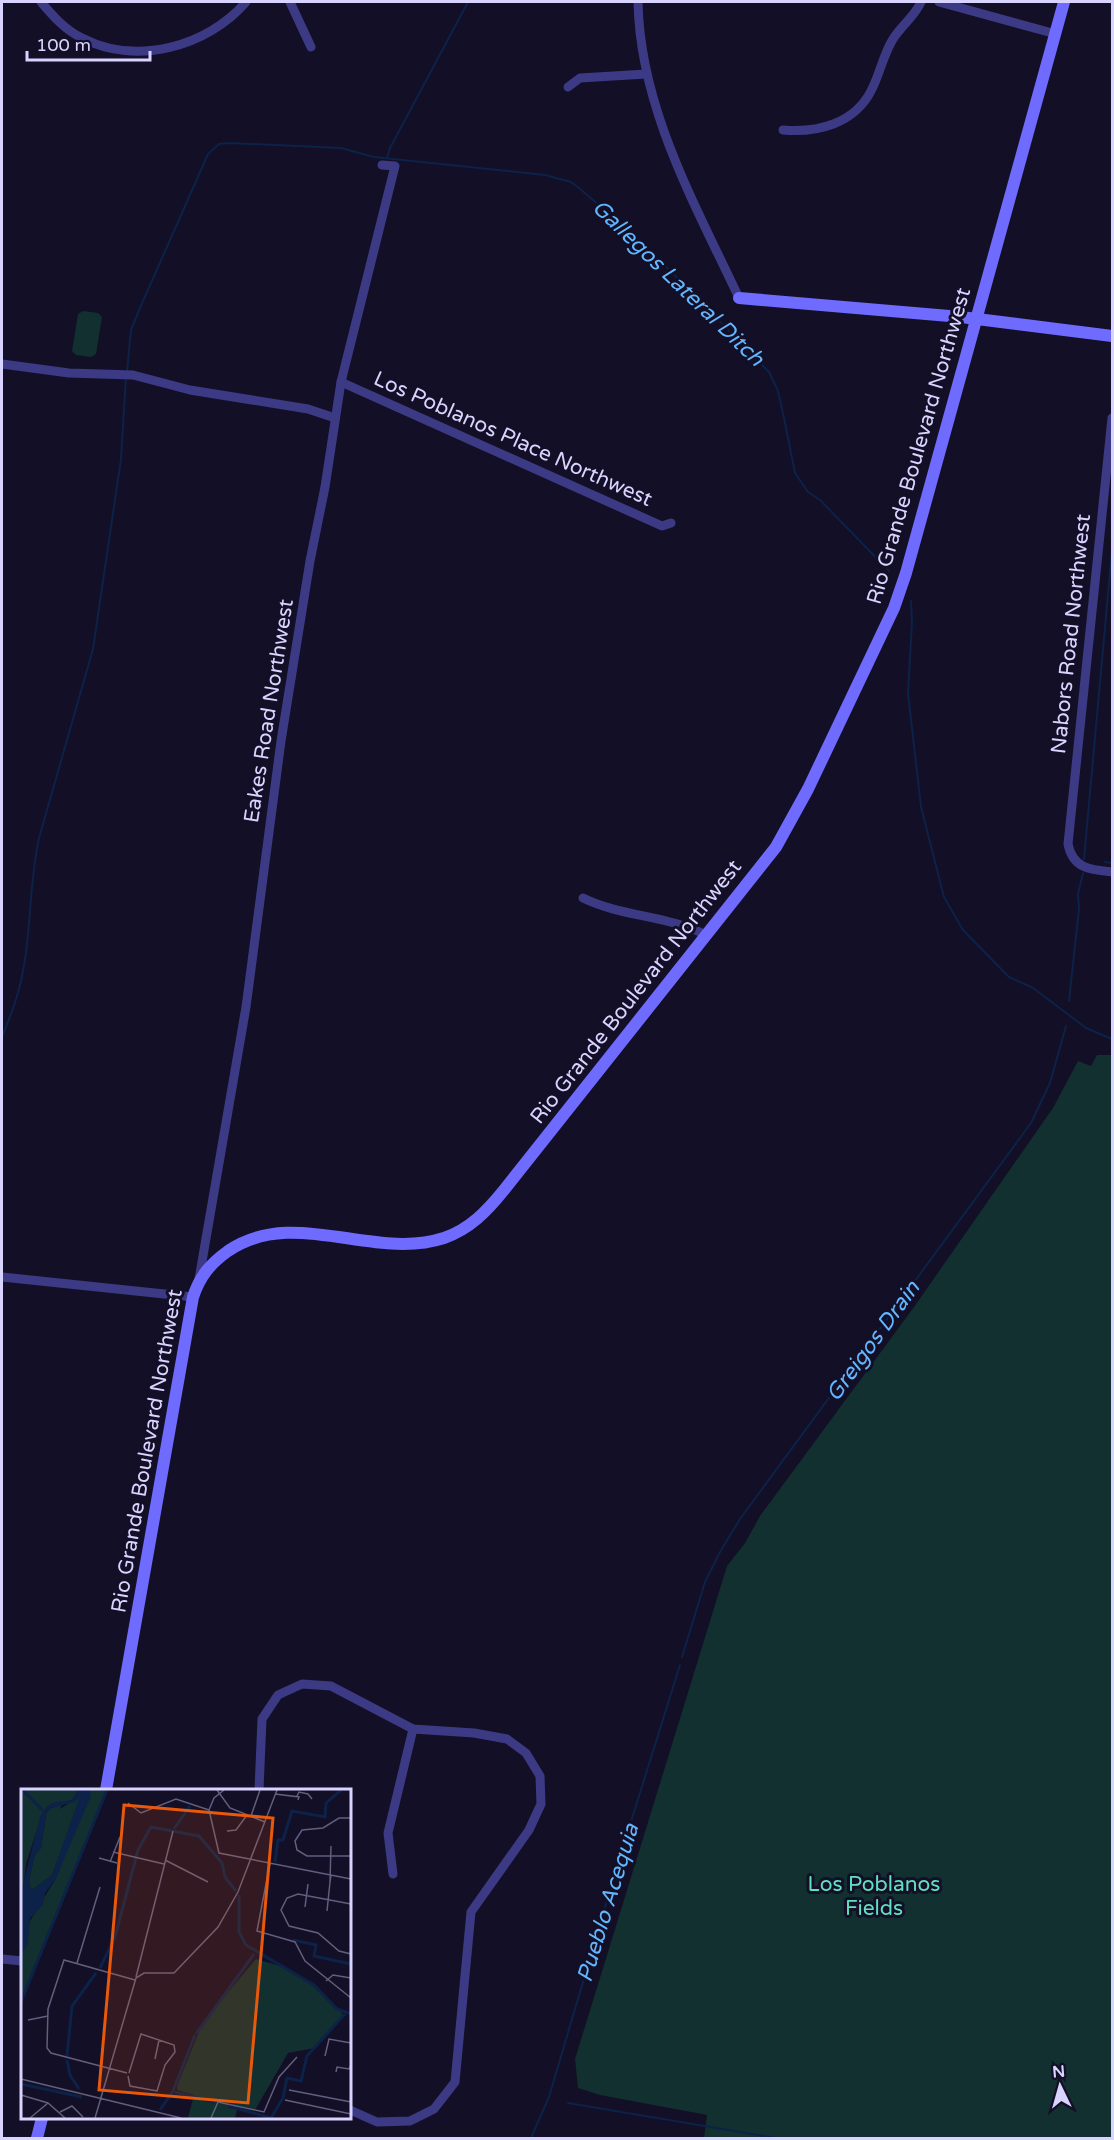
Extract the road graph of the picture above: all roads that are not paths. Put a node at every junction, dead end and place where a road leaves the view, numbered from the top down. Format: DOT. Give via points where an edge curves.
graph roads {
  1 [pos="41,2"];
  2 [pos="246,2"];
  3 [pos="290,2"];
  4 [pos="638,2"];
  5 [pos="921,2"];
  6 [pos="939,2"];
  7 [pos="1064,2"];
  8 [pos="949,3"];
  9 [pos="1056,34"];
  10 [pos="312,47"];
  11 [pos="646,74"];
  12 [pos="568,87"];
  13 [pos="783,130"];
  14 [pos="382,165"];
  15 [pos="739,298"];
  16 [pos="977,319"];
  17 [pos="1113,336"];
  18 [pos="2,364"];
  19 [pos="341,382"];
  20 [pos="335,418"];
  21 [pos="1113,418"];
  22 [pos="671,523"];
  23 [pos="1113,872"];
  24 [pos="583,898"];
  25 [pos="706,935"];
  26 [pos="2,1277"];
  27 [pos="199,1279"];
  28 [pos="193,1297"];
  29 [pos="413,1729"];
  30 [pos="106,1789"];
  31 [pos="259,1789"];
  32 [pos="393,1874"];
  33 [pos="2,1959"];
  34 [pos="21,1961"];
  35 [pos="351,2110"];
  36 [pos="42,2119"];
  37 [pos="37,2139"];
  1 -- 2 [label="street" via="59,23 81,38 129,52 168,49 205,34"];
  3 -- 10 [label="street"];
  4 -- 11 [label="street"];
  5 -- 13 [label="street" via="893,38 871,92 852,114 812,131"];
  6 -- 8 [label="street"];
  7 -- 9 [label="street, Rio Grande Boulevard Northwest"];
  8 -- 9 [label="street"];
  9 -- 16 [label="street, Rio Grande Boulevard Northwest"];
  11 -- 12 [label="street" via="580,78"];
  11 -- 15 [label="street" via="669,146"];
  14 -- 19 [label="street, Eakes Road Northwest" via="395,166"];
  15 -- 16 [label="street"];
  16 -- 17 [label="street"];
  16 -- 25 [label="street, Rio Grande Boulevard Northwest" via="894,608 790,823 776,847"];
  18 -- 20 [label="street" via="69,373 133,375"];
  19 -- 20 [label="street, Eakes Road Northwest"];
  19 -- 22 [label="street, Los Poblanos Place Northwest" via="662,526"];
  20 -- 27 [label="street, Eakes Road Northwest" via="281,741 246,1007"];
  21 -- 23 [label="street, Nabors Road Northwest" via="1068,844 1070,855 1088,869"];
  24 -- 25 [label="street" via="601,907 687,926"];
  25 -- 27 [label="street, Rio Grande Boulevard Northwest" via="480,1218 443,1238 419,1243 276,1232 237,1245 216,1259"];
  26 -- 28 [label="street"];
  27 -- 28 [label="street, Rio Grande Boulevard Northwest"];
  28 -- 30 [label="street, Rio Grande Boulevard Northwest"];
  29 -- 31 [label="street" via="331,1686 302,1684 278,1695 262,1719"];
  29 -- 32 [label="street" via="388,1833"];
  29 -- 35 [label="street" via="507,1739 526,1753 540,1776 541,1804 529,1830 471,1912 455,2082 434,2109 410,2121 377,2122"];
  33 -- 34 [label="street"];
  36 -- 37 [label="street"];
}
